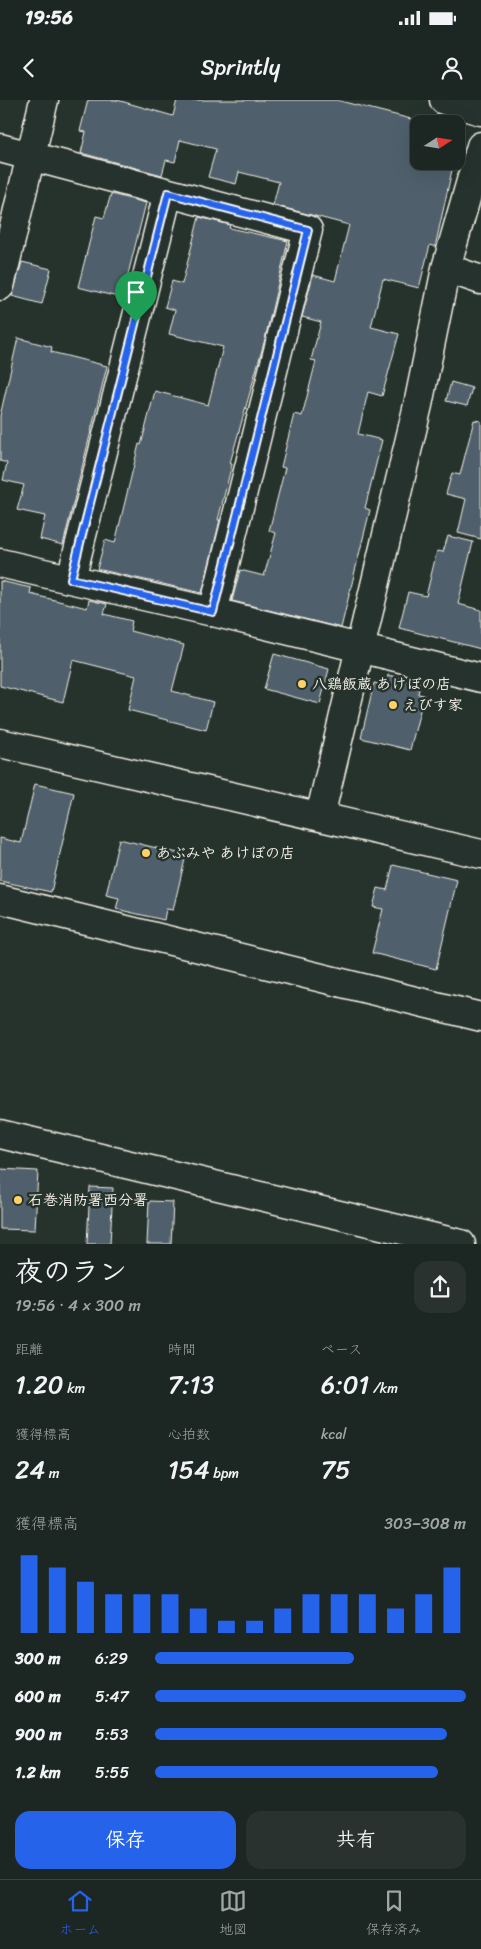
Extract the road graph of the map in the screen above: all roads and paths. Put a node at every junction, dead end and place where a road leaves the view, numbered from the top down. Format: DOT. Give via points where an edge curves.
graph roads {
  1 [pos="44,100"];
  2 [pos="444,100"];
  3 [pos="481,112"];
  4 [pos="481,146"];
  5 [pos="0,148"];
  6 [pos="31,156"];
  7 [pos="168,193"];
  8 [pos="446,268"];
  9 [pos="481,280"];
  10 [pos="0,286"];
  11 [pos="0,563"];
  12 [pos="71,579"];
  13 [pos="213,612"];
  14 [pos="360,647"];
  15 [pos="481,678"];
  16 [pos="0,743"];
  17 [pos="320,816"];
  18 [pos="481,854"];
  19 [pos="0,899"];
  20 [pos="481,1017"];
  21 [pos="0,1134"];
  22 [pos="461,1244"];
  1 -- 6 [label="street"];
  2 -- 3 [label="street"];
  4 -- 8 [label="street"];
  5 -- 6 [label="street"];
  6 -- 7 [label="street"];
  6 -- 10 [label="street"];
  7 -- 12 [label="street"];
  7 -- 13 [label="street" via="308,230"];
  8 -- 9 [label="street"];
  8 -- 14 [label="street" via="418,405"];
  11 -- 12 [label="street"];
  12 -- 13 [label="street"];
  13 -- 14 [label="street"];
  14 -- 15 [label="street"];
  14 -- 17 [label="street"];
  16 -- 17 [label="street"];
  17 -- 18 [label="street"];
  19 -- 20 [label="street"];
  21 -- 22 [label="street"];
}
